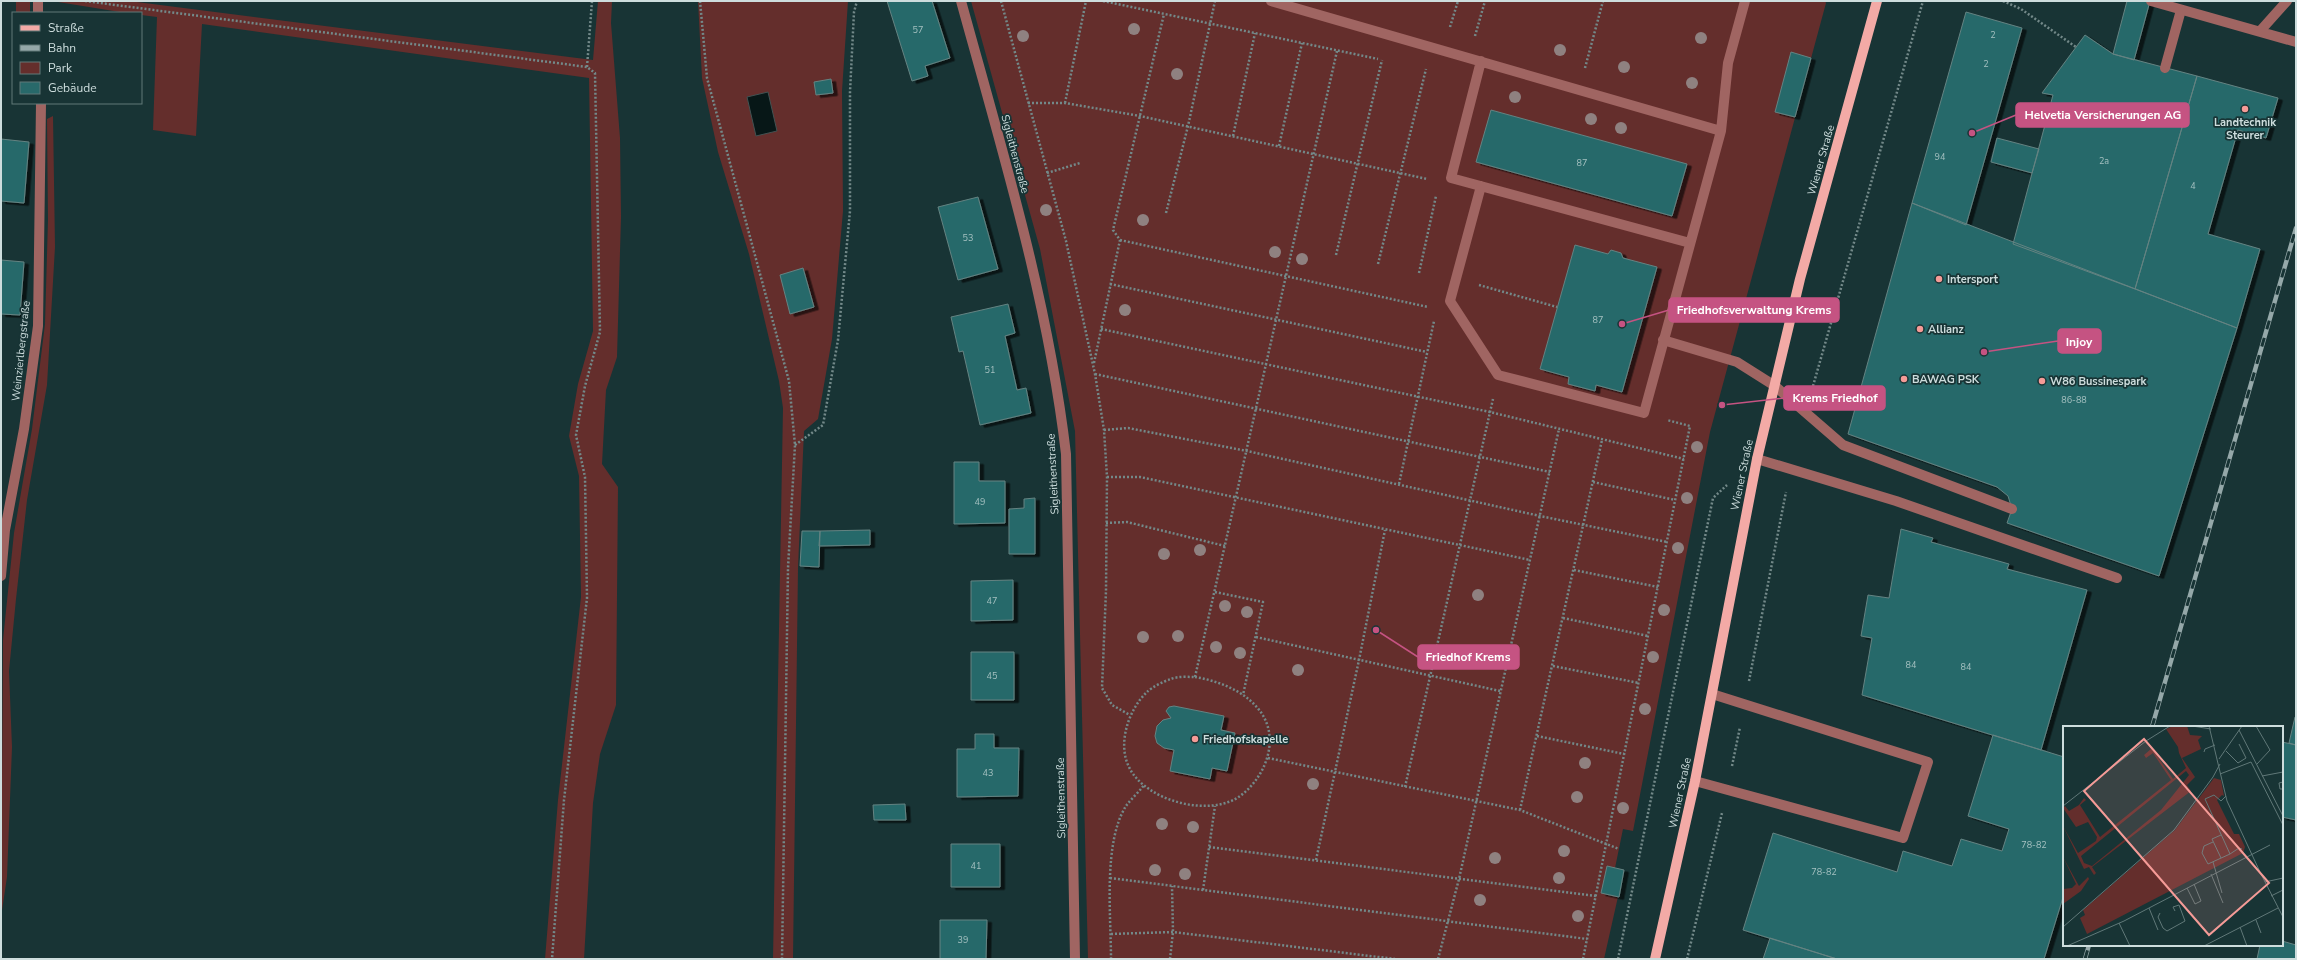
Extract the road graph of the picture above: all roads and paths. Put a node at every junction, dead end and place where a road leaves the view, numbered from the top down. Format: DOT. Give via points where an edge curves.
graph roads {
  1 [pos="38,1"];
  2 [pos="84,1"];
  3 [pos="592,1"];
  4 [pos="700,1"];
  5 [pos="856,1"];
  6 [pos="961,1"];
  7 [pos="1086,1"];
  8 [pos="1103,1"];
  9 [pos="1215,1"];
  10 [pos="1271,1"];
  11 [pos="1485,1"];
  12 [pos="1603,1"];
  13 [pos="1745,1"];
  14 [pos="1877,1"];
  15 [pos="1922,1"];
  16 [pos="2003,1"];
  17 [pos="2151,1"];
  18 [pos="2287,1"];
  19 [pos="2181,10"];
  20 [pos="38,12"];
  21 [pos="1164,14"];
  22 [pos="1210,23"];
  23 [pos="2261,30"];
  24 [pos="1255,33"];
  25 [pos="2296,42"];
  26 [pos="1302,44"];
  27 [pos="2076,47"];
  28 [pos="1337,51"];
  29 [pos="1468,58"];
  30 [pos="1382,60"];
  31 [pos="1389,61"];
  32 [pos="1481,61"];
  33 [pos="587,67"];
  34 [pos="1418,67"];
  35 [pos="2165,68"];
  36 [pos="1426,69"];
  37 [pos="1433,70"];
  38 [pos="1579,90"];
  39 [pos="1028,103"];
  40 [pos="1065,103"];
  41 [pos="41,104"];
  42 [pos="1140,116"];
  43 [pos="1188,126"];
  44 [pos="1721,131"];
  45 [pos="1233,136"];
  46 [pos="1279,146"];
  47 [pos="1314,154"];
  48 [pos="1080,163"];
  49 [pos="1356,163"];
  50 [pos="1047,173"];
  51 [pos="1399,173"];
  52 [pos="1433,180"];
  53 [pos="1481,186"];
  54 [pos="1438,189"];
  55 [pos="1166,213"];
  56 [pos="1120,240"];
  57 [pos="1690,243"];
  58 [pos="1336,255"];
  59 [pos="1378,264"];
  60 [pos="1419,273"];
  61 [pos="1286,278"];
  62 [pos="1456,279"];
  63 [pos="1110,284"];
  64 [pos="1429,307"];
  65 [pos="1558,307"];
  66 [pos="1435,316"];
  67 [pos="1276,320"];
  68 [pos="1101,329"];
  69 [pos="1663,340"];
  70 [pos="1427,352"];
  71 [pos="1266,364"];
  72 [pos="1093,365"];
  73 [pos="1095,374"];
  74 [pos="1498,375"];
  75 [pos="1775,386"];
  76 [pos="1418,397"];
  77 [pos="1256,408"];
  78 [pos="1806,411"];
  79 [pos="1490,412"];
  80 [pos="1644,413"];
  81 [pos="1559,429"];
  82 [pos="1104,430"];
  83 [pos="1602,440"];
  84 [pos="1408,442"];
  85 [pos="795,446"];
  86 [pos="1246,451"];
  87 [pos="1480,457"];
  88 [pos="1684,459"];
  89 [pos="1757,459"];
  90 [pos="1550,472"];
  91 [pos="1107,478"];
  92 [pos="1593,482"];
  93 [pos="1399,484"];
  94 [pos="1236,497"];
  95 [pos="1713,498"];
  96 [pos="1470,500"];
  97 [pos="1676,500"];
  98 [pos="2012,509"];
  99 [pos="1540,516"];
  100 [pos="1106,523"];
  101 [pos="1584,525"];
  102 [pos="1385,529"];
  103 [pos="1667,542"];
  104 [pos="1460,545"];
  105 [pos="1225,546"];
  106 [pos="1530,560"];
  107 [pos="1574,570"];
  108 [pos="1,576"];
  109 [pos="2117,578"];
  110 [pos="1658,587"];
  111 [pos="1215,592"];
  112 [pos="1563,618"];
  113 [pos="1648,636"];
  114 [pos="1256,637"];
  115 [pos="1359,660"];
  116 [pos="1553,666"];
  117 [pos="1430,676"];
  118 [pos="1195,677"];
  119 [pos="1639,683"];
  120 [pos="1500,692"];
  121 [pos="1712,694"];
  122 [pos="1243,695"];
  123 [pos="1537,736"];
  124 [pos="1624,754"];
  125 [pos="1268,758"];
  126 [pos="1334,772"];
  127 [pos="1695,781"];
  128 [pos="1144,785"];
  129 [pos="1405,787"];
  130 [pos="1476,801"];
  131 [pos="1215,806"];
  132 [pos="1520,810"];
  133 [pos="1607,845"];
  134 [pos="1210,848"];
  135 [pos="1619,849"];
  136 [pos="1316,860"];
  137 [pos="1110,878"];
  138 [pos="1459,879"];
  139 [pos="1172,886"];
  140 [pos="1203,890"];
  141 [pos="1596,896"];
  142 [pos="1448,922"];
  143 [pos="1173,932"];
  144 [pos="1111,934"];
  145 [pos="1587,939"];
  146 [pos="552,959"];
  147 [pos="782,959"];
  148 [pos="1076,959"];
  149 [pos="1111,959"];
  150 [pos="1170,959"];
  151 [pos="1395,959"];
  152 [pos="1438,959"];
  153 [pos="1583,959"];
  154 [pos="1618,959"];
  155 [pos="1655,959"];
  1 -- 20 [label="street"];
  2 -- 33 [label="path"];
  3 -- 33 [label="path"];
  4 -- 85 [label="path" via="707,78 789,381"];
  5 -- 85 [label="path" via="850,92 850,211 838,340 823,426"];
  6 -- 148 [label="street, Sigleithenstraße" via="1029,251 1061,410 1066,454"];
  7 -- 40 [label="path"];
  8 -- 21 [label="path"];
  9 -- 22 [label="path"];
  10 -- 29 [label="street"];
  11 -- 29 [label="path"];
  12 -- 38 [label="path"];
  13 -- 44 [label="street" via="1728,63"];
  14 -- 75 [label="main road, Wiener Straße" via="1800,280"];
  15 -- 78 [label="path"];
  16 -- 27 [label="path" via="2021,9"];
  17 -- 19 [label="street"];
  18 -- 23 [label="street"];
  19 -- 23 [label="street"];
  19 -- 35 [label="street"];
  21 -- 22 [label="path"];
  21 -- 42 [label="path"];
  22 -- 24 [label="path"];
  22 -- 43 [label="path"];
  23 -- 25 [label="street"];
  24 -- 26 [label="path"];
  24 -- 45 [label="path"];
  26 -- 28 [label="path"];
  26 -- 46 [label="path"];
  28 -- 30 [label="path"];
  28 -- 47 [label="path"];
  29 -- 32 [label="street"];
  30 -- 31 [label="path"];
  30 -- 49 [label="path"];
  32 -- 38 [label="street"];
  32 -- 53 [label="street" via="1451,178"];
  33 -- 146 [label="path" via="595,73 600,332 584,386 576,435 585,477 587,598 564,800"];
  34 -- 36 [label="path"];
  36 -- 37 [label="path"];
  36 -- 51 [label="path" via="1403,166"];
  38 -- 44 [label="street"];
  39 -- 40 [label="path"];
  40 -- 42 [label="path"];
  41 -- 108 [label="street, Weinzierlbergstraße" via="38,326 24,429 5,530"];
  42 -- 43 [label="path"];
  42 -- 56 [label="path" via="1113,230"];
  43 -- 45 [label="path"];
  43 -- 55 [label="path"];
  44 -- 57 [label="street"];
  45 -- 46 [label="path"];
  46 -- 47 [label="path"];
  47 -- 49 [label="path"];
  47 -- 61 [label="path"];
  48 -- 50 [label="path"];
  49 -- 51 [label="path"];
  49 -- 58 [label="path"];
  51 -- 52 [label="path"];
  51 -- 59 [label="path"];
  53 -- 57 [label="street"];
  53 -- 62 [label="street"];
  54 -- 60 [label="path"];
  56 -- 61 [label="path"];
  56 -- 63 [label="path"];
  57 -- 69 [label="street"];
  61 -- 64 [label="path"];
  61 -- 67 [label="path"];
  62 -- 65 [label="path"];
  62 -- 74 [label="street" via="1450,301"];
  63 -- 67 [label="path"];
  63 -- 68 [label="path"];
  66 -- 70 [label="path"];
  67 -- 70 [label="path"];
  67 -- 71 [label="path"];
  68 -- 71 [label="path"];
  68 -- 72 [label="path"];
  69 -- 75 [label="street" via="1737,362"];
  69 -- 80 [label="street"];
  70 -- 76 [label="path"];
  71 -- 76 [label="path"];
  71 -- 77 [label="path"];
  73 -- 77 [label="path"];
  74 -- 79 [label="path"];
  74 -- 80 [label="street"];
  75 -- 78 [label="street"];
  75 -- 89 [label="main road, Wiener Straße"];
  76 -- 79 [label="path"];
  76 -- 84 [label="path"];
  77 -- 84 [label="path"];
  77 -- 86 [label="path"];
  78 -- 98 [label="street" via="1843,445"];
  79 -- 81 [label="path"];
  79 -- 87 [label="path"];
  80 -- 88 [label="path" via="1690,426"];
  81 -- 83 [label="path"];
  81 -- 90 [label="path"];
  82 -- 86 [label="path" via="1128,428"];
  83 -- 88 [label="path"];
  83 -- 92 [label="path"];
  84 -- 87 [label="path"];
  84 -- 93 [label="path"];
  85 -- 147 [label="path" via="788,576"];
  86 -- 93 [label="path"];
  86 -- 94 [label="path"];
  87 -- 90 [label="path"];
  87 -- 96 [label="path"];
  88 -- 97 [label="path"];
  89 -- 109 [label="street" via="1896,501"];
  89 -- 121 [label="main road, Wiener Straße"];
  90 -- 99 [label="path"];
  91 -- 94 [label="path" via="1140,477"];
  92 -- 97 [label="path"];
  92 -- 101 [label="path"];
  93 -- 96 [label="path"];
  94 -- 102 [label="path"];
  94 -- 105 [label="path"];
  95 -- 154 [label="path"];
  96 -- 99 [label="path"];
  96 -- 104 [label="path"];
  97 -- 103 [label="path"];
  99 -- 101 [label="path"];
  99 -- 106 [label="path"];
  100 -- 105 [label="path" via="1127,522"];
  101 -- 103 [label="path"];
  101 -- 107 [label="path"];
  102 -- 104 [label="path"];
  102 -- 115 [label="path"];
  103 -- 110 [label="path"];
  104 -- 106 [label="path"];
  104 -- 117 [label="path"];
  105 -- 111 [label="path"];
  106 -- 120 [label="path"];
  107 -- 110 [label="path"];
  107 -- 112 [label="path"];
  110 -- 113 [label="path"];
  111 -- 114 [label="path" via="1263,602"];
  111 -- 118 [label="path"];
  112 -- 113 [label="path"];
  112 -- 116 [label="path"];
  113 -- 119 [label="path"];
  114 -- 115 [label="path"];
  114 -- 122 [label="path"];
  115 -- 117 [label="path"];
  115 -- 126 [label="path"];
  116 -- 119 [label="path"];
  116 -- 123 [label="path"];
  117 -- 120 [label="path"];
  117 -- 129 [label="path"];
  118 -- 122 [label="path" via="1219,682"];
  118 -- 128 [label="path" via="1172,678 1148,691 1130,715 1124,742 1128,767"];
  119 -- 124 [label="path"];
  120 -- 130 [label="path"];
  121 -- 127 [label="main road, Wiener Straße"];
  121 -- 127 [label="street" via="1928,762 1903,838"];
  122 -- 125 [label="path" via="1261,712 1270,735"];
  123 -- 124 [label="path"];
  123 -- 132 [label="path"];
  124 -- 133 [label="path"];
  125 -- 126 [label="path"];
  125 -- 131 [label="path" via="1256,782 1239,797"];
  126 -- 129 [label="path"];
  126 -- 136 [label="path"];
  127 -- 155 [label="main road, Wiener Straße"];
  128 -- 131 [label="path" via="1166,798 1190,806"];
  128 -- 137 [label="path" via="1126,806 1113,841"];
  129 -- 130 [label="path"];
  130 -- 132 [label="path"];
  130 -- 138 [label="path"];
  131 -- 134 [label="path"];
  132 -- 133 [label="path"];
  133 -- 135 [label="path"];
  133 -- 141 [label="path"];
  134 -- 136 [label="path"];
  134 -- 140 [label="path"];
  136 -- 138 [label="path"];
  137 -- 139 [label="path"];
  137 -- 144 [label="path"];
  138 -- 141 [label="path"];
  138 -- 142 [label="path"];
  139 -- 140 [label="path"];
  139 -- 143 [label="path"];
  140 -- 142 [label="path"];
  141 -- 145 [label="path"];
  142 -- 145 [label="path"];
  142 -- 152 [label="path"];
  143 -- 144 [label="path"];
  143 -- 150 [label="path"];
  143 -- 151 [label="path"];
  144 -- 149 [label="path"];
  145 -- 153 [label="path"];
}
